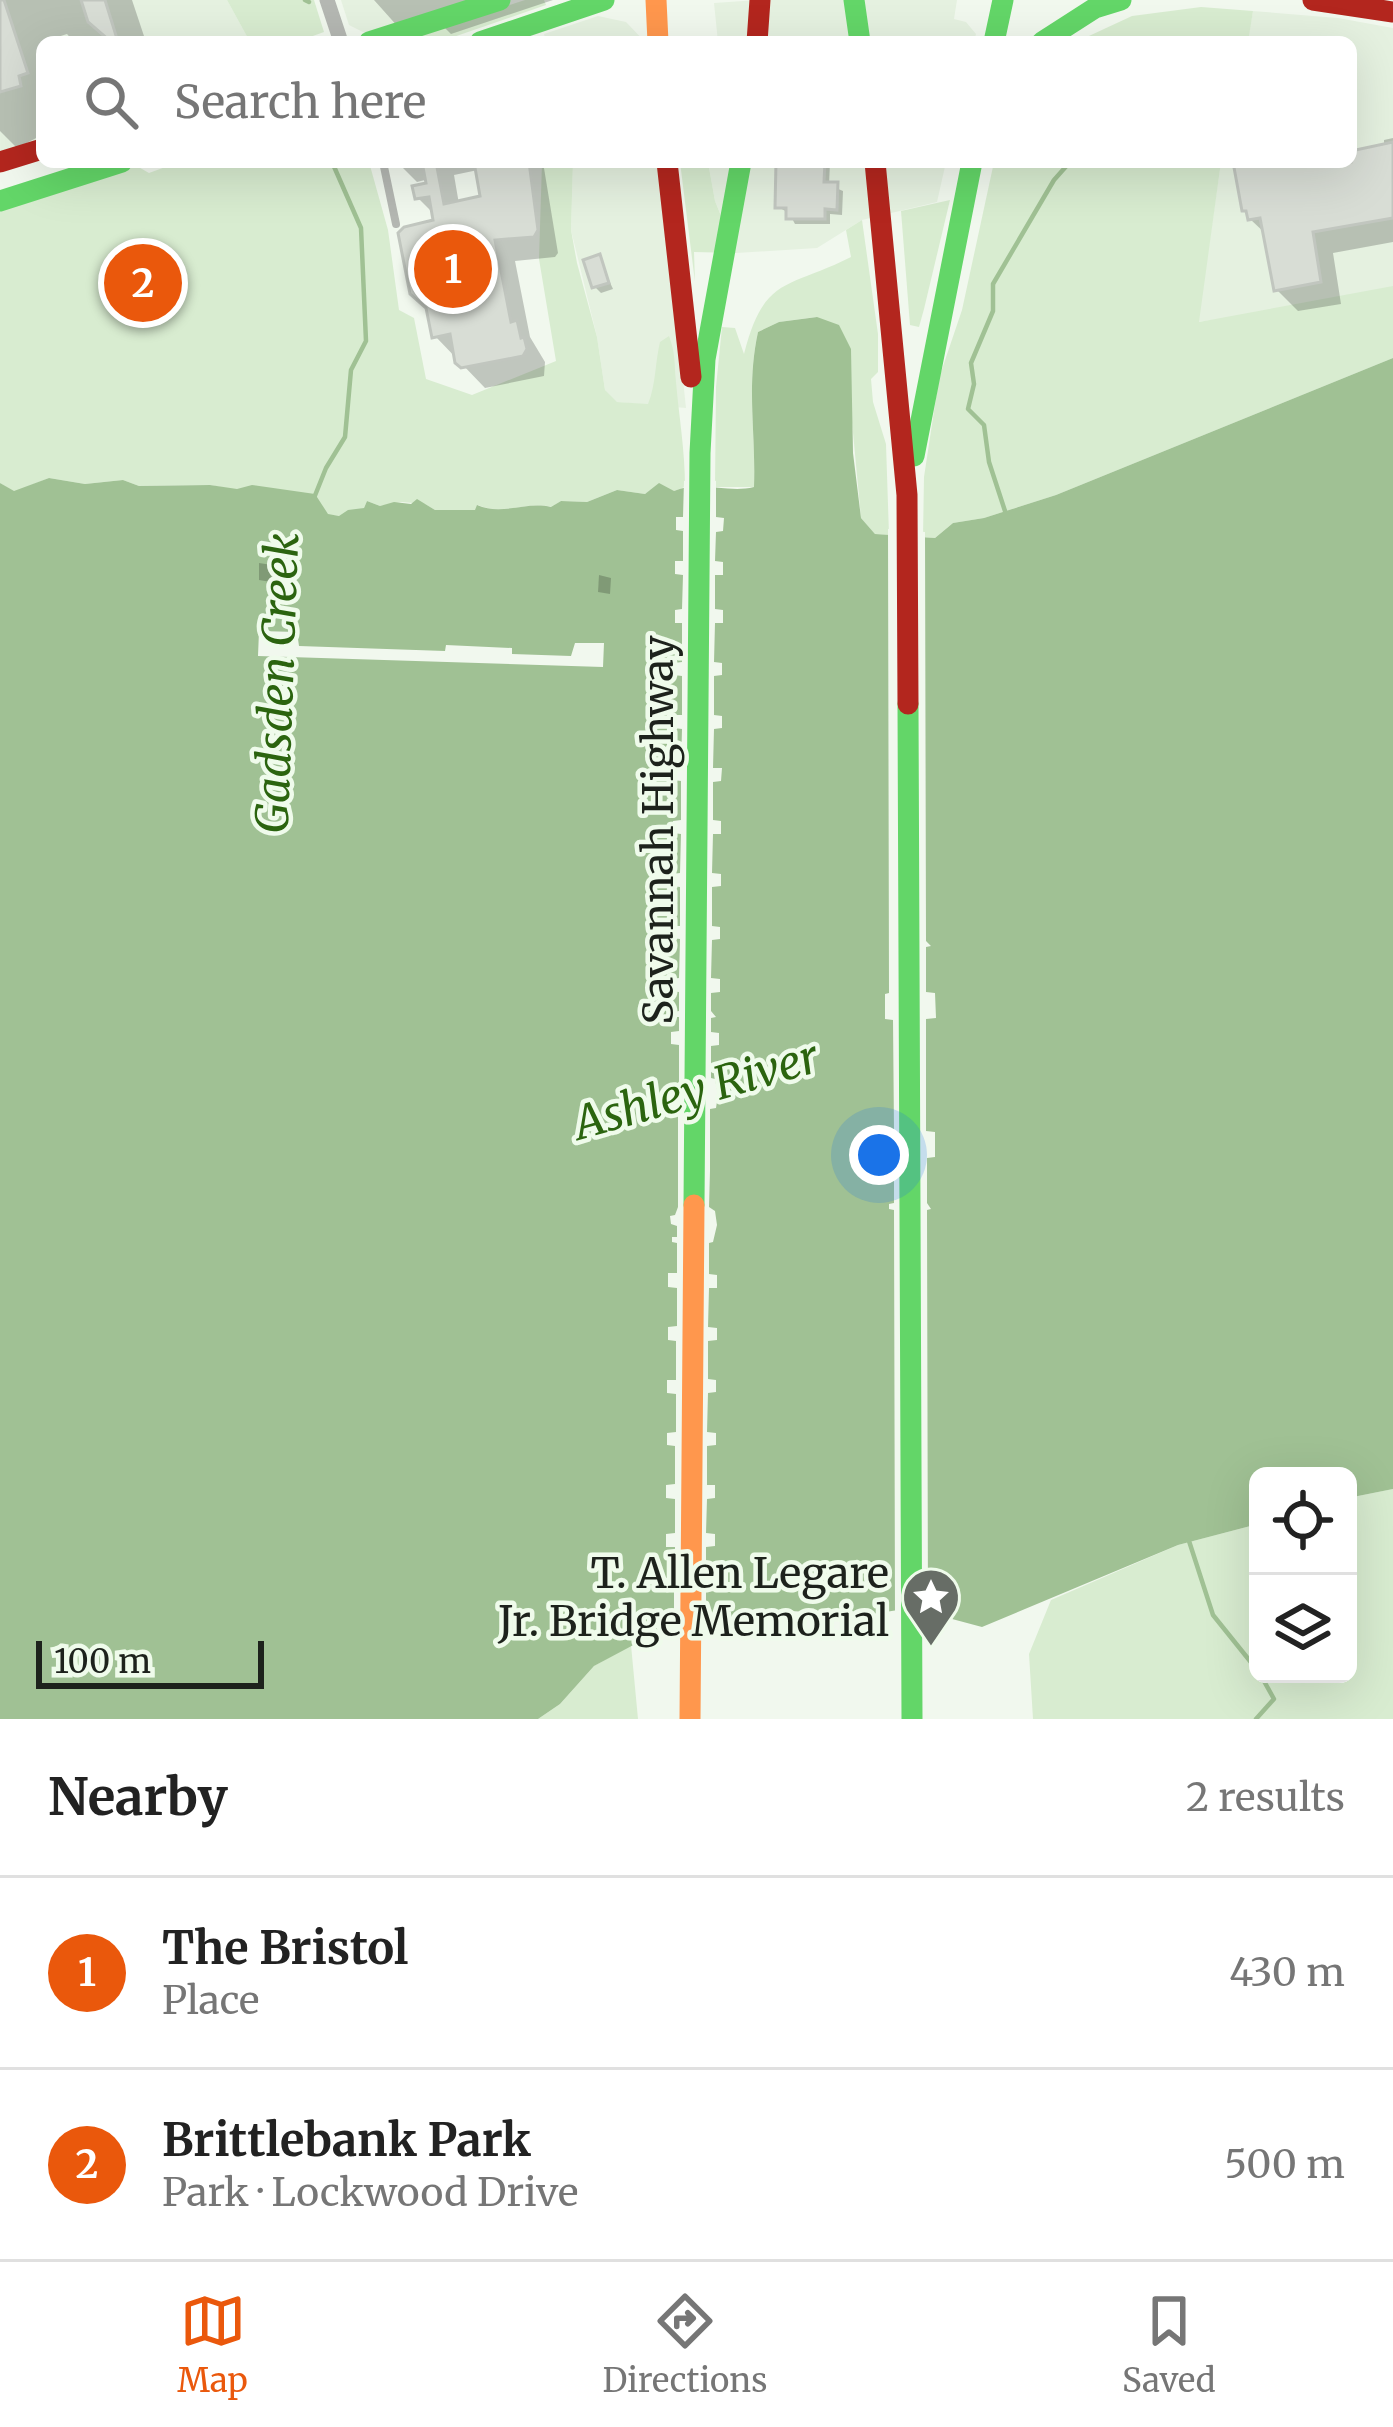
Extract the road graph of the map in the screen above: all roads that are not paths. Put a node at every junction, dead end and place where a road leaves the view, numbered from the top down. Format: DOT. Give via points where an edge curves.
graph roads {
  1 [pos="328,0"];
  2 [pos="500,0"];
  3 [pos="604,0"];
  4 [pos="656,0"];
  5 [pos="760,0"];
  6 [pos="854,0"];
  7 [pos="1003,0"];
  8 [pos="1121,0"];
  9 [pos="1313,0"];
  10 [pos="562,7"];
  11 [pos="1393,12"];
  12 [pos="339,36"];
  13 [pos="388,36"];
  14 [pos="494,36"];
  15 [pos="658,36"];
  16 [pos="757,36"];
  17 [pos="859,36"];
  18 [pos="995,36"];
  19 [pos="1051,36"];
  20 [pos="36,151"];
  21 [pos="0,162"];
  22 [pos="103,168"];
  23 [pos="383,168"];
  24 [pos="668,168"];
  25 [pos="740,168"];
  26 [pos="876,168"];
  27 [pos="974,168"];
  28 [pos="0,201"];
  29 [pos="397,224"];
  30 [pos="700,453"];
  31 [pos="908,502"];
  32 [pos="690,1719"];
  33 [pos="912,1719"];
  1 -- 12 [label="street"];
  2 -- 13 [label="main road"];
  3 -- 10 [label="main road"];
  4 -- 15 [label="main road"];
  5 -- 16 [label="main road"];
  6 -- 17 [label="main road"];
  7 -- 18 [label="main road"];
  8 -- 19 [label="main road"];
  9 -- 11 [label="main road"];
  10 -- 14 [label="main road"];
  20 -- 21 [label="main road"];
  22 -- 28 [label="main road"];
  23 -- 29 [label="lane"];
  24 -- 30 [label="main road"];
  25 -- 30 [label="main road, Savannah Highway" via="704,359"];
  26 -- 31 [label="main road"];
  27 -- 31 [label="main road"];
  30 -- 32 [label="main road, Savannah Highway"];
  31 -- 33 [label="main road"];
}
